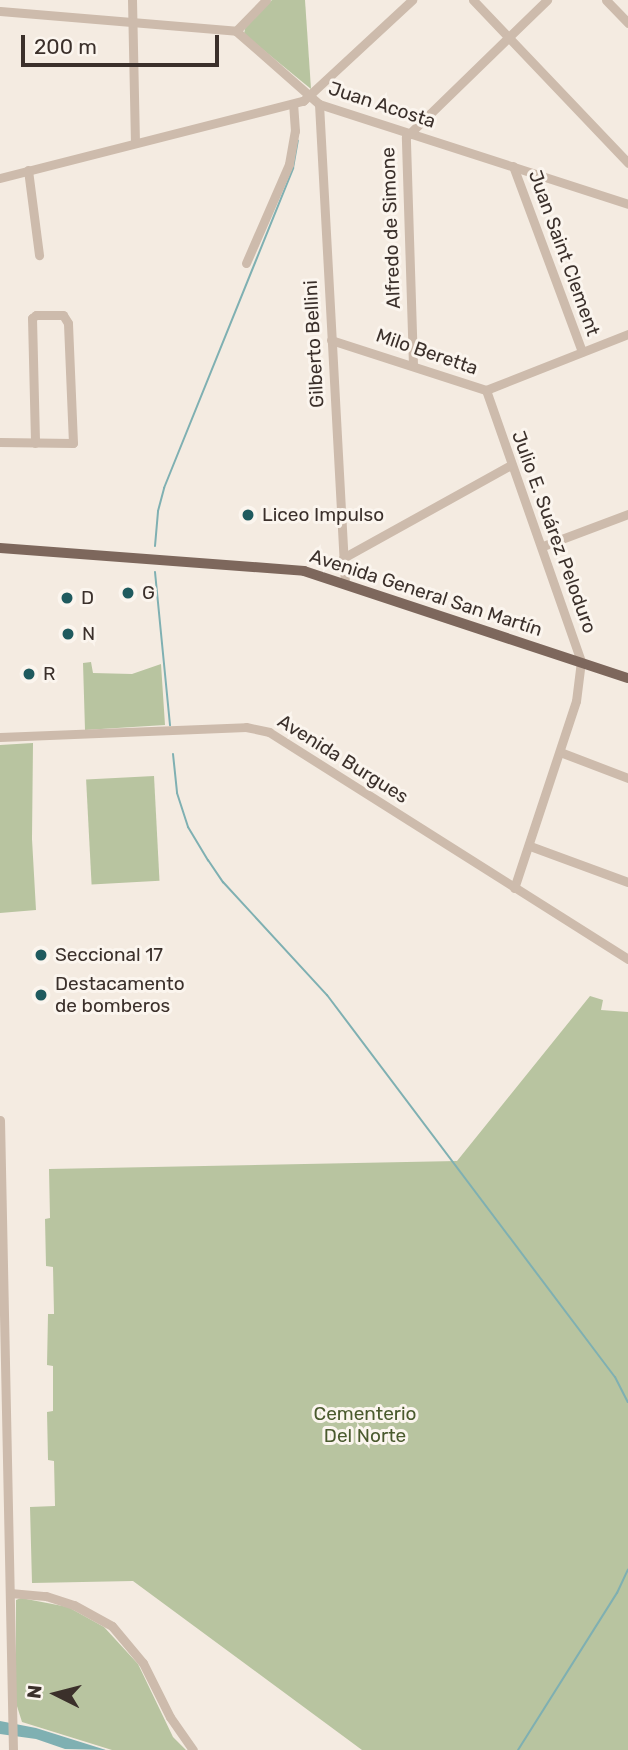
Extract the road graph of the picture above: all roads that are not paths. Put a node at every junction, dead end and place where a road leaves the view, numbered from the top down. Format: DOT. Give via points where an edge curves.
graph roads {
  1 [pos="132,0"];
  2 [pos="266,0"];
  3 [pos="412,0"];
  4 [pos="473,0"];
  5 [pos="547,0"];
  6 [pos="606,0"];
  7 [pos="0,11"];
  8 [pos="132,21"];
  9 [pos="628,23"];
  10 [pos="236,31"];
  11 [pos="509,36"];
  12 [pos="310,97"];
  13 [pos="293,104"];
  14 [pos="319,104"];
  15 [pos="408,133"];
  16 [pos="135,143"];
  17 [pos="628,163"];
  18 [pos="513,166"];
  19 [pos="28,170"];
  20 [pos="0,177"];
  21 [pos="628,204"];
  22 [pos="39,255"];
  23 [pos="246,263"];
  24 [pos="628,334"];
  25 [pos="331,340"];
  26 [pos="582,352"];
  27 [pos="412,365"];
  28 [pos="486,390"];
  29 [pos="0,442"];
  30 [pos="35,443"];
  31 [pos="511,465"];
  32 [pos="628,513"];
  33 [pos="542,546"];
  34 [pos="0,548"];
  35 [pos="343,558"];
  36 [pos="345,583"];
  37 [pos="581,661"];
  38 [pos="628,678"];
  39 [pos="0,737"];
  40 [pos="560,752"];
  41 [pos="628,778"];
  42 [pos="530,846"];
  43 [pos="628,882"];
  44 [pos="514,888"];
  45 [pos="628,959"];
  46 [pos="0,1120"];
  47 [pos="1,1169"];
  48 [pos="1,1254"];
  49 [pos="2,1294"];
  50 [pos="3,1434"];
  51 [pos="4,1496"];
  52 [pos="4,1538"];
  53 [pos="10,1593"];
  54 [pos="0,1604"];
  55 [pos="10,1606"];
  56 [pos="13,1750"];
  57 [pos="193,1750"];
  1 -- 8 [label="street"];
  2 -- 10 [label="street"];
  3 -- 12 [label="street"];
  4 -- 11 [label="street"];
  5 -- 11 [label="street"];
  6 -- 9 [label="street"];
  7 -- 8 [label="street"];
  8 -- 10 [label="street"];
  8 -- 16 [label="street"];
  10 -- 12 [label="street"];
  11 -- 15 [label="street"];
  11 -- 17 [label="street"];
  12 -- 13 [label="street, Juan Acosta"];
  12 -- 14 [label="street, Juan Acosta"];
  13 -- 16 [label="street, Juan Acosta"];
  13 -- 23 [label="street" via="295,131 289,164"];
  14 -- 15 [label="street, Juan Acosta"];
  14 -- 25 [label="street, Gilberto Bellini"];
  15 -- 18 [label="street, Juan Acosta"];
  15 -- 27 [label="street, Alfredo de Simone" via="404,149"];
  16 -- 19 [label="street, Juan Acosta"];
  18 -- 21 [label="street, Juan Acosta"];
  18 -- 26 [label="street, Juan Saint Clement"];
  19 -- 20 [label="street, Juan Acosta"];
  19 -- 22 [label="street"];
  24 -- 26 [label="street, Milo Beretta"];
  25 -- 27 [label="street, Milo Beretta"];
  25 -- 35 [label="street, Gilberto Bellini"];
  26 -- 28 [label="street, Milo Beretta"];
  27 -- 28 [label="street, Milo Beretta"];
  28 -- 31 [label="street, Julio E. Suárez Peloduro"];
  29 -- 30 [label="street"];
  30 -- 30 [label="street" via="73,443 68,323 63,315 32,318"];
  31 -- 33 [label="street, Julio E. Suárez Peloduro"];
  31 -- 35 [label="street"];
  32 -- 33 [label="street"];
  33 -- 37 [label="street, Julio E. Suárez Peloduro"];
  34 -- 36 [label="main road, Avenida General San Martín" via="288,569"];
  35 -- 36 [label="street, Gilberto Bellini"];
  36 -- 37 [label="main road, Avenida General San Martín"];
  37 -- 38 [label="main road, Avenida General San Martín"];
  37 -- 40 [label="street, Julio E. Suárez Peloduro" via="576,701"];
  39 -- 44 [label="street, Avenida Burgues" via="262,729"];
  40 -- 41 [label="street"];
  40 -- 42 [label="street, Julio E. Suárez Peloduro"];
  42 -- 43 [label="street"];
  42 -- 44 [label="street, Julio E. Suárez Peloduro"];
  44 -- 45 [label="street, Avenida Burgues"];
  46 -- 47 [label="street"];
  47 -- 48 [label="street"];
  48 -- 49 [label="street"];
  49 -- 50 [label="street"];
  50 -- 51 [label="street"];
  51 -- 52 [label="street"];
  52 -- 53 [label="street"];
  53 -- 55 [label="street"];
  53 -- 57 [label="street" via="46,1596 74,1605 112,1626 143,1663"];
  54 -- 55 [label="street"];
  55 -- 56 [label="street"];
}
